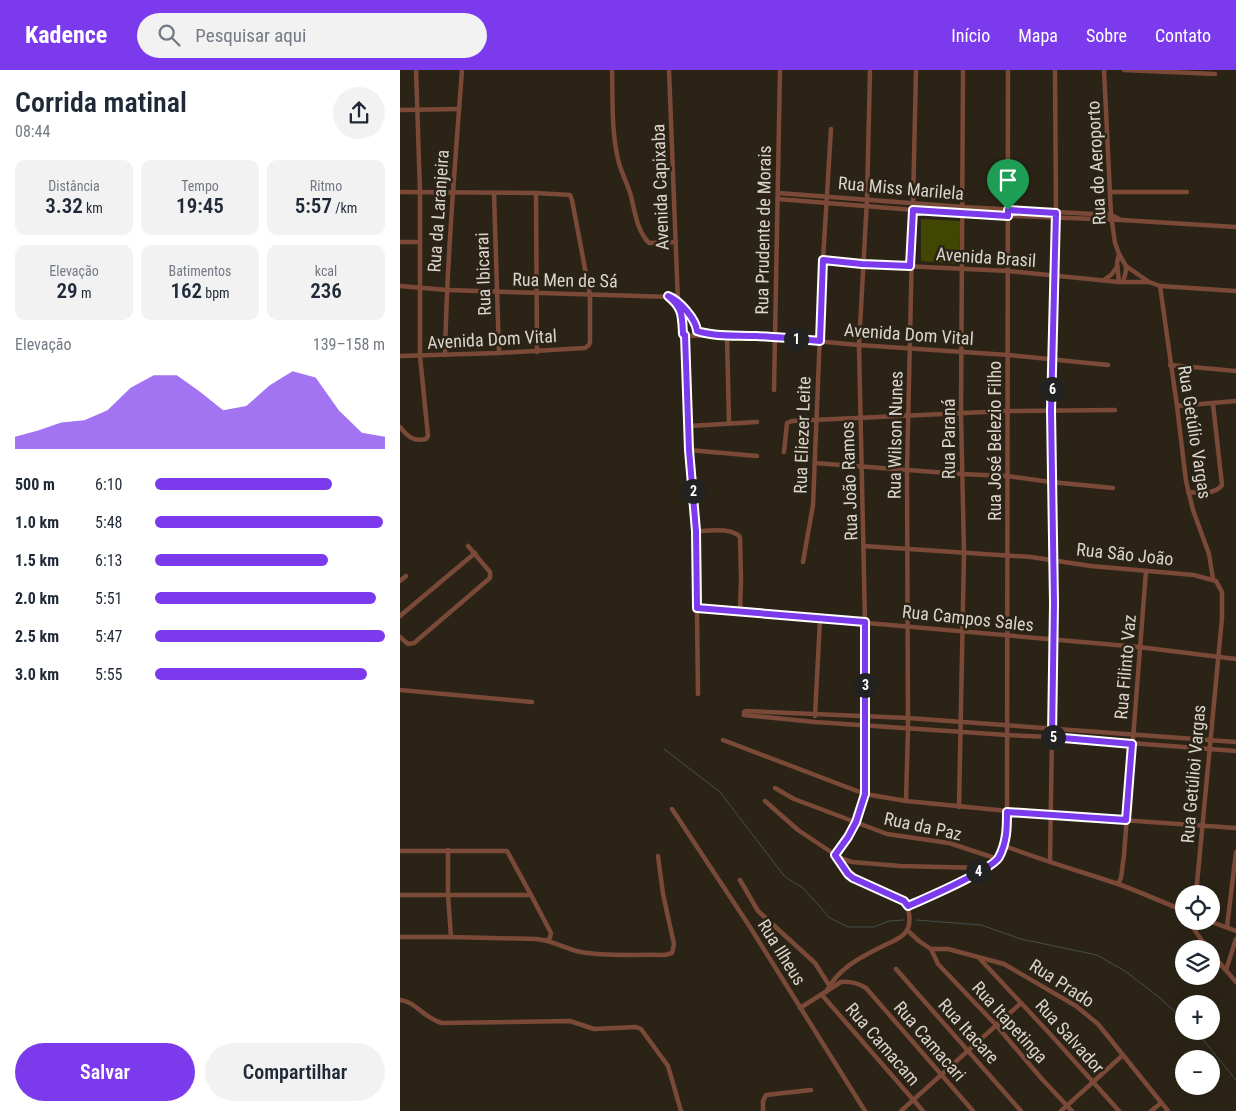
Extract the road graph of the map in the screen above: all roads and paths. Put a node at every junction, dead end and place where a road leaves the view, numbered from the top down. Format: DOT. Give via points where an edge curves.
graph roads {
  1 [pos="416,70"];
  2 [pos="462,70"];
  3 [pos="612,70"];
  4 [pos="669,70"];
  5 [pos="780,70"];
  6 [pos="870,70"];
  7 [pos="916,70"];
  8 [pos="963,70"];
  9 [pos="1008,70"];
  10 [pos="1055,70"];
  11 [pos="1104,70"];
  12 [pos="1124,70"];
  13 [pos="1215,74"];
  14 [pos="459,109"];
  15 [pos="400,110"];
  16 [pos="417,110"];
  17 [pos="831,129"];
  18 [pos="400,192"];
  19 [pos="420,192"];
  20 [pos="1110,192"];
  21 [pos="1187,192"];
  22 [pos="452,193"];
  23 [pos="494,193"];
  24 [pos="536,193"];
  25 [pos="778,193"];
  26 [pos="828,196"];
  27 [pos="867,199"];
  28 [pos="778,200"];
  29 [pos="913,202"];
  30 [pos="828,203"];
  31 [pos="866,206"];
  32 [pos="963,207"];
  33 [pos="913,210"];
  34 [pos="1008,210"];
  35 [pos="963,214"];
  36 [pos="1008,216"];
  37 [pos="1056,216"];
  38 [pos="1111,218"];
  39 [pos="1236,228"];
  40 [pos="400,242"];
  41 [pos="420,242"];
  42 [pos="676,242"];
  43 [pos="1119,254"];
  44 [pos="823,260"];
  45 [pos="862,264"];
  46 [pos="910,266"];
  47 [pos="1126,266"];
  48 [pos="1117,268"];
  49 [pos="962,269"];
  50 [pos="1008,271"];
  51 [pos="1055,275"];
  52 [pos="1105,279"];
  53 [pos="1121,282"];
  54 [pos="1149,282"];
  55 [pos="400,286"];
  56 [pos="1160,286"];
  57 [pos="419,288"];
  58 [pos="447,290"];
  59 [pos="1236,291"];
  60 [pos="497,292"];
  61 [pos="537,294"];
  62 [pos="590,295"];
  63 [pos="668,296"];
  64 [pos="678,303"];
  65 [pos="684,333"];
  66 [pos="711,334"];
  67 [pos="727,335"];
  68 [pos="775,337"];
  69 [pos="820,341"];
  70 [pos="859,345"];
  71 [pos="910,348"];
  72 [pos="537,352"];
  73 [pos="962,352"];
  74 [pos="499,354"];
  75 [pos="445,355"];
  76 [pos="1008,355"];
  77 [pos="400,356"];
  78 [pos="420,356"];
  79 [pos="1052,360"];
  80 [pos="1108,365"];
  81 [pos="1170,365"];
  82 [pos="1236,371"];
  83 [pos="774,390"];
  84 [pos="1236,401"];
  85 [pos="1213,404"];
  86 [pos="1177,406"];
  87 [pos="1051,410"];
  88 [pos="1115,410"];
  89 [pos="1007,411"];
  90 [pos="961,414"];
  91 [pos="909,417"];
  92 [pos="861,419"];
  93 [pos="817,421"];
  94 [pos="758,422"];
  95 [pos="730,423"];
  96 [pos="689,426"];
  97 [pos="400,427"];
  98 [pos="689,450"];
  99 [pos="784,452"];
  100 [pos="757,456"];
  101 [pos="815,463"];
  102 [pos="861,466"];
  103 [pos="907,470"];
  104 [pos="961,474"];
  105 [pos="1007,476"];
  106 [pos="1051,482"];
  107 [pos="1113,488"];
  108 [pos="1188,492"];
  109 [pos="696,531"];
  110 [pos="468,546"];
  111 [pos="864,546"];
  112 [pos="907,548"];
  113 [pos="475,552"];
  114 [pos="964,552"];
  115 [pos="1008,555"];
  116 [pos="1054,560"];
  117 [pos="803,562"];
  118 [pos="1146,570"];
  119 [pos="406,576"];
  120 [pos="1213,579"];
  121 [pos="400,582"];
  122 [pos="697,608"];
  123 [pos="740,611"];
  124 [pos="400,616"];
  125 [pos="820,619"];
  126 [pos="865,622"];
  127 [pos="907,626"];
  128 [pos="962,631"];
  129 [pos="1008,636"];
  130 [pos="400,637"];
  131 [pos="1053,640"];
  132 [pos="1139,647"];
  133 [pos="1218,656"];
  134 [pos="1236,659"];
  135 [pos="400,690"];
  136 [pos="698,694"];
  137 [pos="532,702"];
  138 [pos="815,714"];
  139 [pos="864,716"];
  140 [pos="908,718"];
  141 [pos="815,722"];
  142 [pos="961,722"];
  143 [pos="1008,725"];
  144 [pos="864,726"];
  145 [pos="1052,728"];
  146 [pos="908,729"];
  147 [pos="961,731"];
  148 [pos="1133,733"];
  149 [pos="1007,735"];
  150 [pos="1052,737"];
  151 [pos="1209,739"];
  152 [pos="723,740"];
  153 [pos="1236,742"];
  154 [pos="1132,744"];
  155 [pos="1209,749"];
  156 [pos="1236,751"];
  157 [pos="775,788"];
  158 [pos="865,794"];
  159 [pos="765,801"];
  160 [pos="906,801"];
  161 [pos="959,807"];
  162 [pos="672,809"];
  163 [pos="1007,812"];
  164 [pos="1050,815"];
  165 [pos="1126,820"];
  166 [pos="856,822"];
  167 [pos="1202,826"];
  168 [pos="1236,828"];
  169 [pos="1005,846"];
  170 [pos="448,850"];
  171 [pos="400,851"];
  172 [pos="1236,852"];
  173 [pos="835,855"];
  174 [pos="658,856"];
  175 [pos="998,859"];
  176 [pos="1050,862"];
  177 [pos="984,868"];
  178 [pos="740,880"];
  179 [pos="1118,884"];
  180 [pos="1197,885"];
  181 [pos="400,895"];
  182 [pos="448,895"];
  183 [pos="531,895"];
  184 [pos="908,906"];
  185 [pos="1175,907"];
  186 [pos="1220,925"];
  187 [pos="1227,927"];
  188 [pos="907,930"];
  189 [pos="1236,931"];
  190 [pos="400,937"];
  191 [pos="451,937"];
  192 [pos="1236,939"];
  193 [pos="547,940"];
  194 [pos="931,949"];
  195 [pos="980,959"];
  196 [pos="1220,963"];
  197 [pos="896,969"];
  198 [pos="1226,970"];
  199 [pos="1236,982"];
  200 [pos="829,986"];
  201 [pos="824,993"];
  202 [pos="400,1000"];
  203 [pos="1021,1003"];
  204 [pos="800,1008"];
  205 [pos="996,1026"];
  206 [pos="967,1050"];
  207 [pos="1123,1056"];
  208 [pos="941,1075"];
  209 [pos="1093,1082"];
  210 [pos="811,1090"];
  211 [pos="913,1100"];
  212 [pos="1161,1103"];
  213 [pos="1068,1106"];
  214 [pos="681,1111"];
  215 [pos="763,1111"];
  216 [pos="865,1111"];
  217 [pos="901,1111"];
  218 [pos="924,1111"];
  219 [pos="974,1111"];
  220 [pos="1021,1111"];
  221 [pos="1061,1111"];
  222 [pos="1072,1111"];
  223 [pos="1119,1111"];
  224 [pos="1152,1111"];
  225 [pos="1168,1111"];
  1 -- 16 [label="street"];
  2 -- 14 [label="street, Rua da Laranjeira"];
  3 -- 42 [label="street" via="616,148 638,225 649,243"];
  4 -- 42 [label="street, Avenida Capixaba"];
  5 -- 25 [label="street, Rua Prudente de Morais"];
  6 -- 27 [label="street, Rua João Ramos"];
  7 -- 29 [label="street, Rua Wilson Nunes"];
  8 -- 32 [label="street, Rua Paraná"];
  9 -- 34 [label="street, Rua José Belezio Filho"];
  10 -- 37 [label="street"];
  11 -- 20 [label="street, Rua do Aeroporto"];
  12 -- 13 [label="street"];
  14 -- 16 [label="street"];
  14 -- 22 [label="street, Rua da Laranjeira"];
  15 -- 16 [label="street"];
  16 -- 19 [label="street"];
  17 -- 26 [label="street, Rua Eliezer Leite"];
  18 -- 19 [label="street"];
  19 -- 22 [label="street"];
  19 -- 41 [label="street"];
  20 -- 21 [label="street"];
  20 -- 38 [label="street, Rua do Aeroporto"];
  22 -- 23 [label="street"];
  22 -- 58 [label="street, Rua da Laranjeira"];
  23 -- 24 [label="street"];
  23 -- 60 [label="street, Rua Ibicarai"];
  24 -- 61 [label="street"];
  24 -- 62 [label="street" via="567,193 572,197"];
  25 -- 26 [label="street, Rua Miss Marilela"];
  25 -- 28 [label="street, Rua Prudente de Morais"];
  26 -- 27 [label="street, Rua Miss Marilela"];
  26 -- 30 [label="street, Rua Eliezer Leite"];
  27 -- 29 [label="street, Rua Miss Marilela"];
  27 -- 31 [label="street, Rua João Ramos"];
  28 -- 30 [label="street, Rua Miss Marilela"];
  28 -- 68 [label="street, Rua Prudente de Morais"];
  29 -- 32 [label="street, Rua Miss Marilela"];
  29 -- 33 [label="street, Rua Wilson Nunes"];
  30 -- 31 [label="street, Rua Miss Marilela"];
  30 -- 44 [label="street, Rua Eliezer Leite"];
  31 -- 33 [label="street, Rua Miss Marilela"];
  31 -- 45 [label="street, Rua João Ramos"];
  32 -- 34 [label="street, Rua Miss Marilela"];
  32 -- 35 [label="street, Rua Paraná"];
  33 -- 35 [label="street, Rua Miss Marilela"];
  33 -- 46 [label="street, Rua Wilson Nunes"];
  34 -- 36 [label="street, Rua José Belezio Filho"];
  34 -- 37 [label="street, Rua Miss Marilela"];
  35 -- 36 [label="street, Rua Miss Marilela"];
  35 -- 49 [label="street, Rua Paraná"];
  36 -- 37 [label="street, Rua Miss Marilela"];
  36 -- 50 [label="street, Rua José Belezio Filho"];
  37 -- 38 [label="street, Rua Miss Marilela"];
  37 -- 51 [label="street"];
  38 -- 39 [label="street"];
  38 -- 43 [label="street, Rua do Aeroporto"];
  40 -- 41 [label="street"];
  41 -- 57 [label="street"];
  42 -- 64 [label="street, Avenida Capixaba"];
  43 -- 47 [label="street"];
  43 -- 48 [label="street"];
  44 -- 45 [label="street, Avenida Brasil"];
  44 -- 69 [label="street, Rua Eliezer Leite"];
  45 -- 46 [label="street, Avenida Brasil"];
  45 -- 70 [label="street, Rua João Ramos"];
  46 -- 49 [label="street, Avenida Brasil"];
  46 -- 71 [label="street, Rua Wilson Nunes"];
  47 -- 53 [label="street" via="1126,276"];
  47 -- 54 [label="street"];
  48 -- 52 [label="street"];
  48 -- 53 [label="street"];
  49 -- 50 [label="street, Avenida Brasil"];
  49 -- 73 [label="street, Rua Paraná"];
  50 -- 51 [label="street, Avenida Brasil"];
  50 -- 76 [label="street, Rua José Belezio Filho"];
  51 -- 52 [label="street, Avenida Brasil"];
  51 -- 79 [label="street"];
  52 -- 53 [label="street, Avenida Brasil"];
  53 -- 54 [label="street, Avenida Brasil"];
  54 -- 56 [label="street, Avenida Brasil"];
  55 -- 57 [label="street, Rua Men de Sá"];
  56 -- 59 [label="street, Avenida Brasil"];
  56 -- 81 [label="street, Rua Getúlio Vargas"];
  57 -- 58 [label="street, Rua Men de Sá"];
  57 -- 78 [label="street"];
  58 -- 60 [label="street, Rua Men de Sá"];
  58 -- 75 [label="street, Rua da Laranjeira"];
  60 -- 61 [label="street, Rua Men de Sá"];
  60 -- 74 [label="street, Rua Ibicarai"];
  61 -- 62 [label="street, Rua Men de Sá"];
  61 -- 72 [label="street"];
  62 -- 63 [label="street, Rua Men de Sá"];
  62 -- 72 [label="street, Avenida Dom Vital" via="589,345"];
  63 -- 64 [label="street"];
  63 -- 65 [label="street" via="682,313"];
  64 -- 66 [label="street" via="688,312 697,331"];
  65 -- 66 [label="street, Avenida Dom Vital" via="688,336"];
  65 -- 96 [label="street"];
  66 -- 67 [label="street, Avenida Dom Vital"];
  67 -- 68 [label="street, Avenida Dom Vital"];
  67 -- 95 [label="street"];
  68 -- 69 [label="street, Avenida Dom Vital"];
  68 -- 83 [label="street, Rua Prudente de Morais"];
  69 -- 70 [label="street, Avenida Dom Vital"];
  69 -- 93 [label="street, Rua Eliezer Leite"];
  70 -- 71 [label="street, Avenida Dom Vital"];
  70 -- 92 [label="street, Rua João Ramos"];
  71 -- 73 [label="street, Avenida Dom Vital"];
  71 -- 91 [label="street, Rua Wilson Nunes"];
  72 -- 74 [label="street, Avenida Dom Vital"];
  73 -- 76 [label="street, Avenida Dom Vital"];
  73 -- 90 [label="street, Rua Paraná"];
  74 -- 75 [label="street, Avenida Dom Vital"];
  75 -- 78 [label="street, Avenida Dom Vital"];
  76 -- 79 [label="street, Avenida Dom Vital"];
  76 -- 89 [label="street, Rua José Belezio Filho"];
  77 -- 78 [label="street, Avenida Dom Vital"];
  78 -- 97 [label="street" via="428,436 415,440"];
  79 -- 80 [label="street, Avenida Dom Vital"];
  79 -- 87 [label="street"];
  81 -- 82 [label="street"];
  81 -- 86 [label="street, Rua Getúlio Vargas"];
  84 -- 85 [label="street"];
  85 -- 86 [label="street"];
  85 -- 108 [label="street" via="1222,485 1212,492"];
  86 -- 108 [label="street, Rua Getúlio Vargas"];
  87 -- 88 [label="street"];
  87 -- 89 [label="street"];
  87 -- 106 [label="street"];
  89 -- 90 [label="street"];
  89 -- 105 [label="street, Rua José Belezio Filho"];
  90 -- 91 [label="street"];
  90 -- 104 [label="street, Rua Paraná"];
  91 -- 92 [label="street"];
  91 -- 103 [label="street, Rua Wilson Nunes"];
  92 -- 93 [label="street"];
  92 -- 102 [label="street, Rua João Ramos"];
  93 -- 99 [label="street" via="787,423"];
  93 -- 101 [label="street, Rua Eliezer Leite"];
  94 -- 95 [label="street"];
  95 -- 96 [label="street"];
  96 -- 98 [label="street"];
  98 -- 100 [label="street"];
  98 -- 109 [label="street"];
  101 -- 102 [label="street"];
  101 -- 117 [label="street, Rua Eliezer Leite" via="813,505"];
  102 -- 103 [label="street"];
  102 -- 111 [label="street, Rua João Ramos"];
  103 -- 104 [label="street"];
  103 -- 112 [label="street, Rua Wilson Nunes"];
  104 -- 105 [label="street"];
  104 -- 114 [label="street, Rua Paraná"];
  105 -- 106 [label="street"];
  105 -- 115 [label="street, Rua José Belezio Filho"];
  106 -- 107 [label="street"];
  106 -- 116 [label="street"];
  108 -- 120 [label="street, Rua Getúlio Vargas" via="1209,554"];
  109 -- 122 [label="street"];
  109 -- 123 [label="street" via="731,532 740,537"];
  110 -- 113 [label="street"];
  111 -- 112 [label="street, Rua São João"];
  111 -- 126 [label="street, Rua João Ramos"];
  112 -- 114 [label="street, Rua São João"];
  112 -- 127 [label="street, Rua Wilson Nunes"];
  113 -- 124 [label="street"];
  113 -- 130 [label="street" via="490,572 490,578 414,643 408,644"];
  114 -- 115 [label="street, Rua São João"];
  114 -- 128 [label="street, Rua Paraná"];
  115 -- 116 [label="street, Rua São João"];
  115 -- 129 [label="street, Rua José Belezio Filho"];
  116 -- 118 [label="street, Rua São João"];
  116 -- 131 [label="street"];
  118 -- 120 [label="street, Rua São João"];
  118 -- 132 [label="street, Rua Filinto Vaz"];
  119 -- 121 [label="street"];
  120 -- 133 [label="street" via="1220,586 1222,602"];
  122 -- 123 [label="street, Rua Campos Sales"];
  122 -- 136 [label="street"];
  123 -- 125 [label="street, Rua Campos Sales"];
  125 -- 126 [label="street, Rua Campos Sales"];
  125 -- 138 [label="street"];
  126 -- 127 [label="street, Rua Campos Sales"];
  126 -- 139 [label="street, Rua João Ramos"];
  127 -- 128 [label="street, Rua Campos Sales"];
  127 -- 140 [label="street, Rua Wilson Nunes"];
  128 -- 129 [label="street, Rua Campos Sales"];
  128 -- 142 [label="street, Rua Paraná"];
  129 -- 131 [label="street, Rua Campos Sales"];
  129 -- 143 [label="street, Rua José Belezio Filho"];
  131 -- 132 [label="street, Rua Campos Sales"];
  131 -- 145 [label="street"];
  132 -- 133 [label="street, Rua Campos Sales"];
  132 -- 148 [label="street, Rua Filinto Vaz"];
  133 -- 134 [label="street, Rua Campos Sales"];
  133 -- 151 [label="street, Rua Getúlioi Vargas"];
  135 -- 137 [label="street"];
  138 -- 139 [label="street"];
  138 -- 141 [label="street"];
  138 -- 141 [label="street" via="744,712 744,715"];
  139 -- 140 [label="street"];
  139 -- 144 [label="street, Rua João Ramos"];
  140 -- 142 [label="street"];
  140 -- 146 [label="street, Rua Wilson Nunes"];
  141 -- 144 [label="street"];
  142 -- 143 [label="street"];
  142 -- 147 [label="street, Rua Paraná"];
  143 -- 145 [label="street"];
  143 -- 149 [label="street, Rua José Belezio Filho"];
  144 -- 146 [label="street"];
  144 -- 158 [label="street, Rua João Ramos"];
  145 -- 148 [label="street"];
  145 -- 150 [label="street"];
  146 -- 147 [label="street"];
  146 -- 160 [label="street, Rua Wilson Nunes"];
  147 -- 149 [label="street"];
  147 -- 161 [label="street, Rua Paraná"];
  148 -- 151 [label="street"];
  148 -- 154 [label="street, Rua Filinto Vaz"];
  149 -- 150 [label="street"];
  149 -- 163 [label="street, Rua José Belezio Filho"];
  150 -- 154 [label="street"];
  150 -- 164 [label="street"];
  151 -- 153 [label="street"];
  151 -- 155 [label="street, Rua Getúlioi Vargas"];
  152 -- 158 [label="street"];
  154 -- 155 [label="street"];
  154 -- 165 [label="street, Rua Filinto Vaz"];
  155 -- 156 [label="street"];
  155 -- 167 [label="street, Rua Getúlioi Vargas"];
  157 -- 166 [label="street, Rua da Paz" via="794,799"];
  158 -- 160 [label="street"];
  158 -- 166 [label="street, Rua João Ramos"];
  159 -- 173 [label="street" via="798,830"];
  160 -- 161 [label="street"];
  161 -- 163 [label="street"];
  162 -- 204 [label="street, Rua Ilheus"];
  163 -- 164 [label="street"];
  163 -- 169 [label="street, Rua José Belezio Filho"];
  164 -- 165 [label="street"];
  164 -- 176 [label="street"];
  165 -- 167 [label="street"];
  165 -- 179 [label="street, Rua Filinto Vaz" via="1122,878"];
  166 -- 173 [label="street, Rua João Ramos"];
  166 -- 175 [label="street, Rua da Paz" via="887,834 949,844"];
  167 -- 168 [label="street"];
  167 -- 180 [label="street, Rua Getúlioi Vargas"];
  169 -- 175 [label="street"];
  169 -- 176 [label="street"];
  170 -- 171 [label="street"];
  170 -- 182 [label="street"];
  170 -- 183 [label="street" via="506,851"];
  172 -- 187 [label="street"];
  173 -- 177 [label="street" via="852,862"];
  173 -- 184 [label="street" via="853,878 904,901"];
  174 -- 193 [label="street" via="674,944 672,953 594,954"];
  175 -- 177 [label="street"];
  176 -- 179 [label="street"];
  177 -- 184 [label="street"];
  178 -- 200 [label="street" via="758,911 815,963"];
  179 -- 185 [label="street"];
  181 -- 182 [label="street"];
  182 -- 183 [label="street"];
  182 -- 191 [label="street"];
  183 -- 193 [label="street" via="551,933"];
  184 -- 188 [label="street"];
  186 -- 187 [label="street"];
  187 -- 189 [label="street"];
  188 -- 194 [label="street"];
  188 -- 200 [label="street" via="904,935 841,970"];
  190 -- 191 [label="street"];
  191 -- 193 [label="street"];
  192 -- 198 [label="street"];
  194 -- 195 [label="street, Rua Prado"];
  194 -- 205 [label="street, Rua Itapetinga" via="938,964"];
  195 -- 203 [label="street, Rua Salvador"];
  195 -- 207 [label="street, Rua Prado" via="1013,968 1076,1006 1098,1024"];
  196 -- 198 [label="street"];
  197 -- 206 [label="street, Rua Itacare"];
  198 -- 199 [label="street"];
  200 -- 201 [label="street"];
  201 -- 204 [label="street"];
  201 -- 208 [label="street, Rua Camacari" via="841,982 849,981 866,988"];
  201 -- 211 [label="street, Rua Camacam"];
  202 -- 214 [label="street" via="411,1002 430,1018 442,1022 570,1021 594,1029 636,1027 668,1066"];
  203 -- 205 [label="street"];
  203 -- 209 [label="street, Rua Salvador"];
  204 -- 216 [label="street, Rua Ilheus"];
  205 -- 206 [label="street"];
  205 -- 213 [label="street, Rua Itapetinga"];
  206 -- 208 [label="street"];
  206 -- 220 [label="street, Rua Itacare"];
  207 -- 209 [label="street"];
  207 -- 212 [label="street, Rua Prado"];
  208 -- 211 [label="street"];
  208 -- 219 [label="street, Rua Camacari"];
  209 -- 213 [label="street"];
  209 -- 223 [label="street, Rua Salvador"];
  210 -- 215 [label="street" via="766,1095"];
  211 -- 217 [label="street"];
  211 -- 218 [label="street, Rua Camacam"];
  212 -- 224 [label="street"];
  212 -- 225 [label="street, Rua Prado"];
  213 -- 221 [label="street"];
  213 -- 222 [label="street, Rua Itapetinga"];
}
